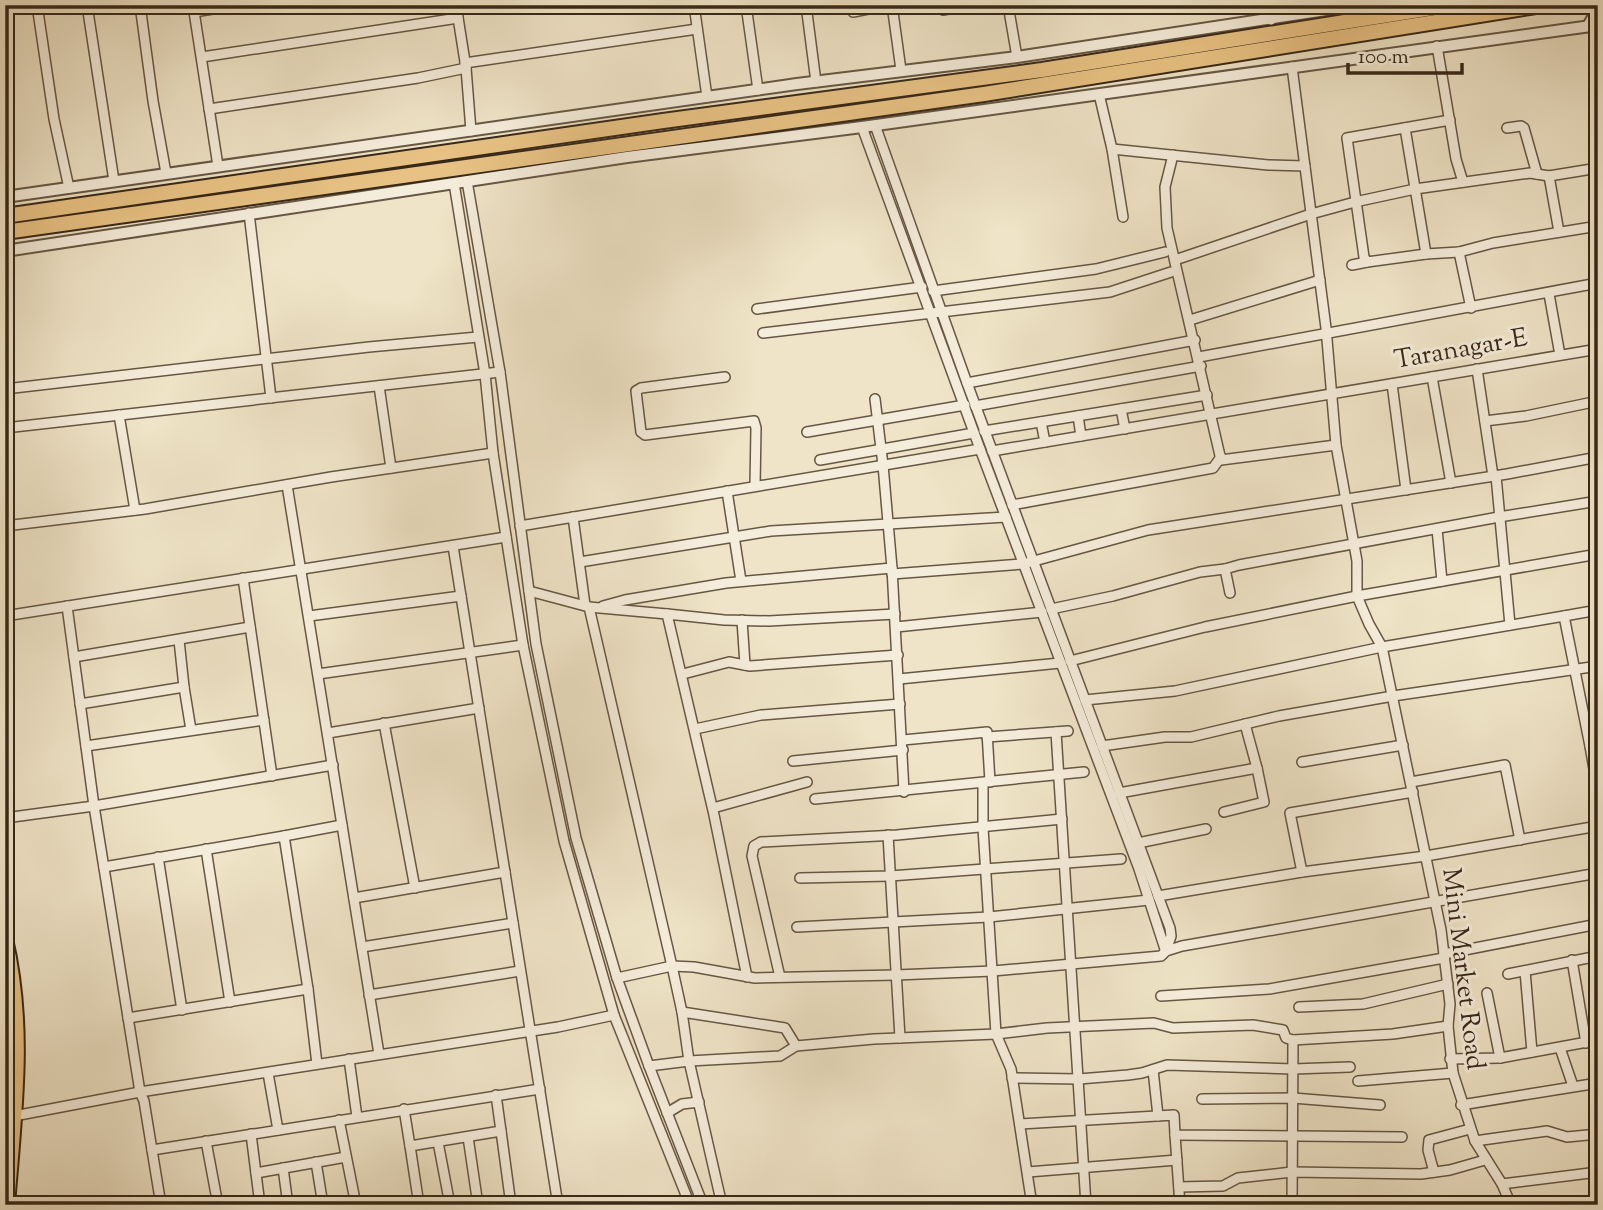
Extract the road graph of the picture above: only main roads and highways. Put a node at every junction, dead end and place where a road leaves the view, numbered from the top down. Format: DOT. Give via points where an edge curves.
graph roads {
  1 [pos="1451,5"];
  2 [pos="1542,5"];
  3 [pos="5,216"];
  4 [pos="5,232"];
  5 [pos="5,939"];
  6 [pos="8,999"];
  7 [pos="5,1103"];
  8 [pos="8,1205"];
  1 -- 3 [label="main road" via="1042,70"];
  2 -- 4 [label="main road" via="984,94"];
  5 -- 6 [label="main road"];
  6 -- 7 [label="main road"];
  6 -- 8 [label="main road" via="18,1063"];
}
